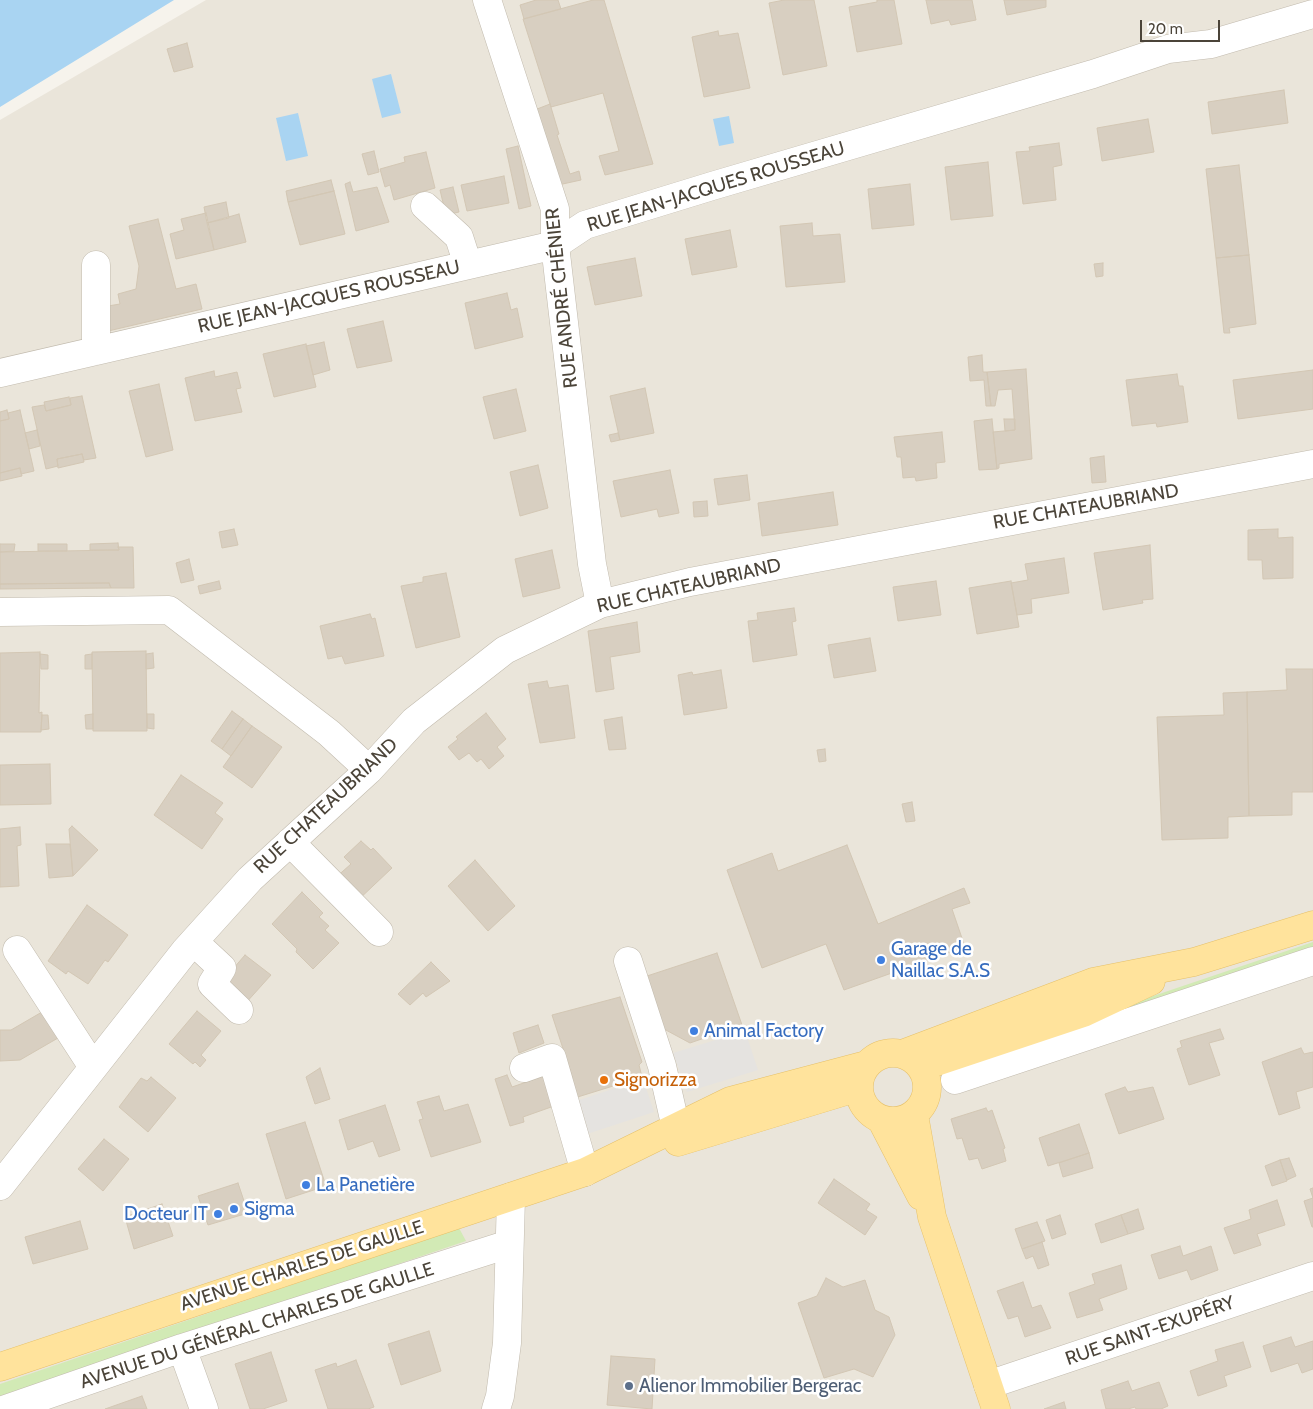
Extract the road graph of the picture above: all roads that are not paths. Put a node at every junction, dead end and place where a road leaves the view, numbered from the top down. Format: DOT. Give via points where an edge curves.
graph roads {
  1 [pos="487,0"];
  2 [pos="1313,14"];
  3 [pos="425,206"];
  4 [pos="555,245"];
  5 [pos="96,265"];
  6 [pos="468,265"];
  7 [pos="96,351"];
  8 [pos="0,373"];
  9 [pos="1313,464"];
  10 [pos="600,604"];
  11 [pos="0,612"];
  12 [pos="369,770"];
  13 [pos="290,842"];
  14 [pos="1313,925"];
  15 [pos="379,932"];
  16 [pos="194,942"];
  17 [pos="17,950"];
  18 [pos="628,961"];
  19 [pos="1313,961"];
  20 [pos="239,1010"];
  21 [pos="912,1060"];
  22 [pos="93,1067"];
  23 [pos="524,1068"];
  24 [pos="862,1076"];
  25 [pos="955,1080"];
  26 [pos="914,1115"];
  27 [pos="881,1119"];
  28 [pos="676,1128"];
  29 [pos="593,1168"];
  30 [pos="0,1186"];
  31 [pos="510,1197"];
  32 [pos="932,1217"];
  33 [pos="509,1244"];
  34 [pos="1313,1276"];
  35 [pos="182,1348"];
  36 [pos="0,1366"];
  37 [pos="992,1397"];
  38 [pos="6,1409"];
  39 [pos="204,1409"];
  40 [pos="496,1409"];
  1 -- 4 [label="street, RUE ANDRÉ CHÉNIER" via="555,209"];
  2 -- 4 [label="street, RUE JEAN-JACQUES ROUSSEAU" via="1211,44 1168,49 1084,77 722,183 585,225"];
  3 -- 6 [label="street" via="459,237"];
  4 -- 6 [label="street, RUE JEAN-JACQUES ROUSSEAU"];
  4 -- 10 [label="street, RUE ANDRÉ CHÉNIER" via="592,564"];
  5 -- 7 [label="street"];
  6 -- 7 [label="street, RUE JEAN-JACQUES ROUSSEAU"];
  7 -- 8 [label="street, RUE JEAN-JACQUES ROUSSEAU"];
  9 -- 10 [label="street, RUE CHATEAUBRIAND" via="718,577"];
  10 -- 12 [label="street, RUE CHATEAUBRIAND" via="505,650 414,720"];
  11 -- 12 [label="street" via="168,610 329,733"];
  12 -- 13 [label="street, RUE CHATEAUBRIAND"];
  13 -- 15 [label="street"];
  13 -- 16 [label="street, RUE CHATEAUBRIAND" via="250,878"];
  14 -- 21 [label="main road" via="1194,962 1093,982"];
  16 -- 20 [label="street" via="222,968 212,984"];
  16 -- 22 [label="street, RUE CHATEAUBRIAND"];
  17 -- 22 [label="street"];
  18 -- 28 [label="street" via="662,1066"];
  19 -- 25 [label="street"];
  21 -- 24 [label="main road" via="882,1054"];
  21 -- 26 [label="main road" via="928,1087 922,1107"];
  22 -- 30 [label="street, RUE CHATEAUBRIAND"];
  23 -- 29 [label="street" via="552,1058"];
  24 -- 27 [label="main road" via="865,1107"];
  24 -- 28 [label="main road, AVENUE CHARLES DE GAULLE" via="730,1102"];
  24 -- 29 [label="main road, AVENUE CHARLES DE GAULLE"];
  26 -- 27 [label="main road" via="898,1121"];
  26 -- 32 [label="main road"];
  27 -- 32 [label="main road"];
  28 -- 29 [label="main road, AVENUE CHARLES DE GAULLE"];
  29 -- 31 [label="main road, AVENUE CHARLES DE GAULLE"];
  31 -- 33 [label="street"];
  31 -- 36 [label="main road, AVENUE CHARLES DE GAULLE"];
  32 -- 37 [label="main road"];
  33 -- 35 [label="street, AVENUE DU GÉNÉRAL CHARLES DE GAULLE"];
  33 -- 40 [label="street" via="507,1343"];
  34 -- 37 [label="street, RUE SAINT-EXUPÉRY"];
  35 -- 38 [label="street, AVENUE DU GÉNÉRAL CHARLES DE GAULLE"];
  35 -- 39 [label="street"];
}
